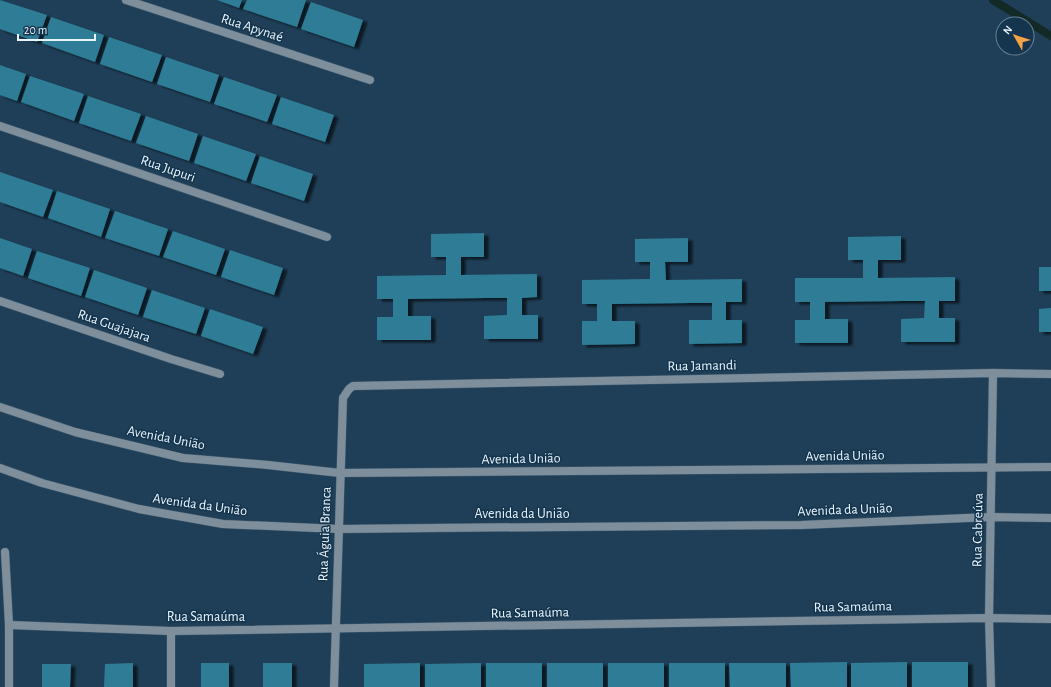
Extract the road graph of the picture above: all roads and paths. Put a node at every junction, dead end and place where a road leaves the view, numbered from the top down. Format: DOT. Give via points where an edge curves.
graph roads {
  1 [pos="126,0"];
  2 [pos="370,80"];
  3 [pos="0,126"];
  4 [pos="327,237"];
  5 [pos="0,301"];
  6 [pos="993,373"];
  7 [pos="220,374"];
  8 [pos="1051,374"];
  9 [pos="353,386"];
  10 [pos="0,407"];
  11 [pos="992,467"];
  12 [pos="1051,467"];
  13 [pos="0,468"];
  14 [pos="340,473"];
  15 [pos="991,517"];
  16 [pos="1051,518"];
  17 [pos="339,529"];
  18 [pos="5,552"];
  19 [pos="989,618"];
  20 [pos="1051,619"];
  21 [pos="9,625"];
  22 [pos="336,629"];
  23 [pos="171,631"];
  24 [pos="9,687"];
  25 [pos="171,687"];
  26 [pos="334,687"];
  27 [pos="991,687"];
  1 -- 2 [label="street, Rua Apynaé"];
  3 -- 4 [label="street, Rua Jupuri"];
  5 -- 7 [label="street, Rua Guajajara"];
  6 -- 8 [label="street, Rua Jamandi"];
  6 -- 9 [label="street, Rua Jamandi"];
  6 -- 11 [label="street, Rua Cabreúva"];
  9 -- 14 [label="street, Rua Águia Branca" via="343,398"];
  10 -- 14 [label="street, Avenida União" via="75,432 183,458"];
  11 -- 12 [label="street, Avenida União"];
  11 -- 14 [label="street, Avenida União"];
  11 -- 15 [label="street, Rua Cabreúva"];
  13 -- 17 [label="street, Avenida da União" via="42,483 139,509 223,524"];
  14 -- 17 [label="street, Rua Águia Branca"];
  15 -- 16 [label="street, Avenida da União"];
  15 -- 17 [label="street, Avenida da União" via="801,525"];
  15 -- 19 [label="street, Rua Cabreúva"];
  17 -- 22 [label="street, Rua Águia Branca"];
  18 -- 21 [label="street"];
  19 -- 20 [label="street, Rua Samaúma"];
  19 -- 22 [label="street, Rua Samaúma"];
  19 -- 27 [label="street, Rua Cabreúva"];
  21 -- 23 [label="street, Rua Samaúma"];
  21 -- 24 [label="street"];
  22 -- 23 [label="street, Rua Samaúma"];
  22 -- 26 [label="street, Rua Águia Branca"];
  23 -- 25 [label="street"];
}
